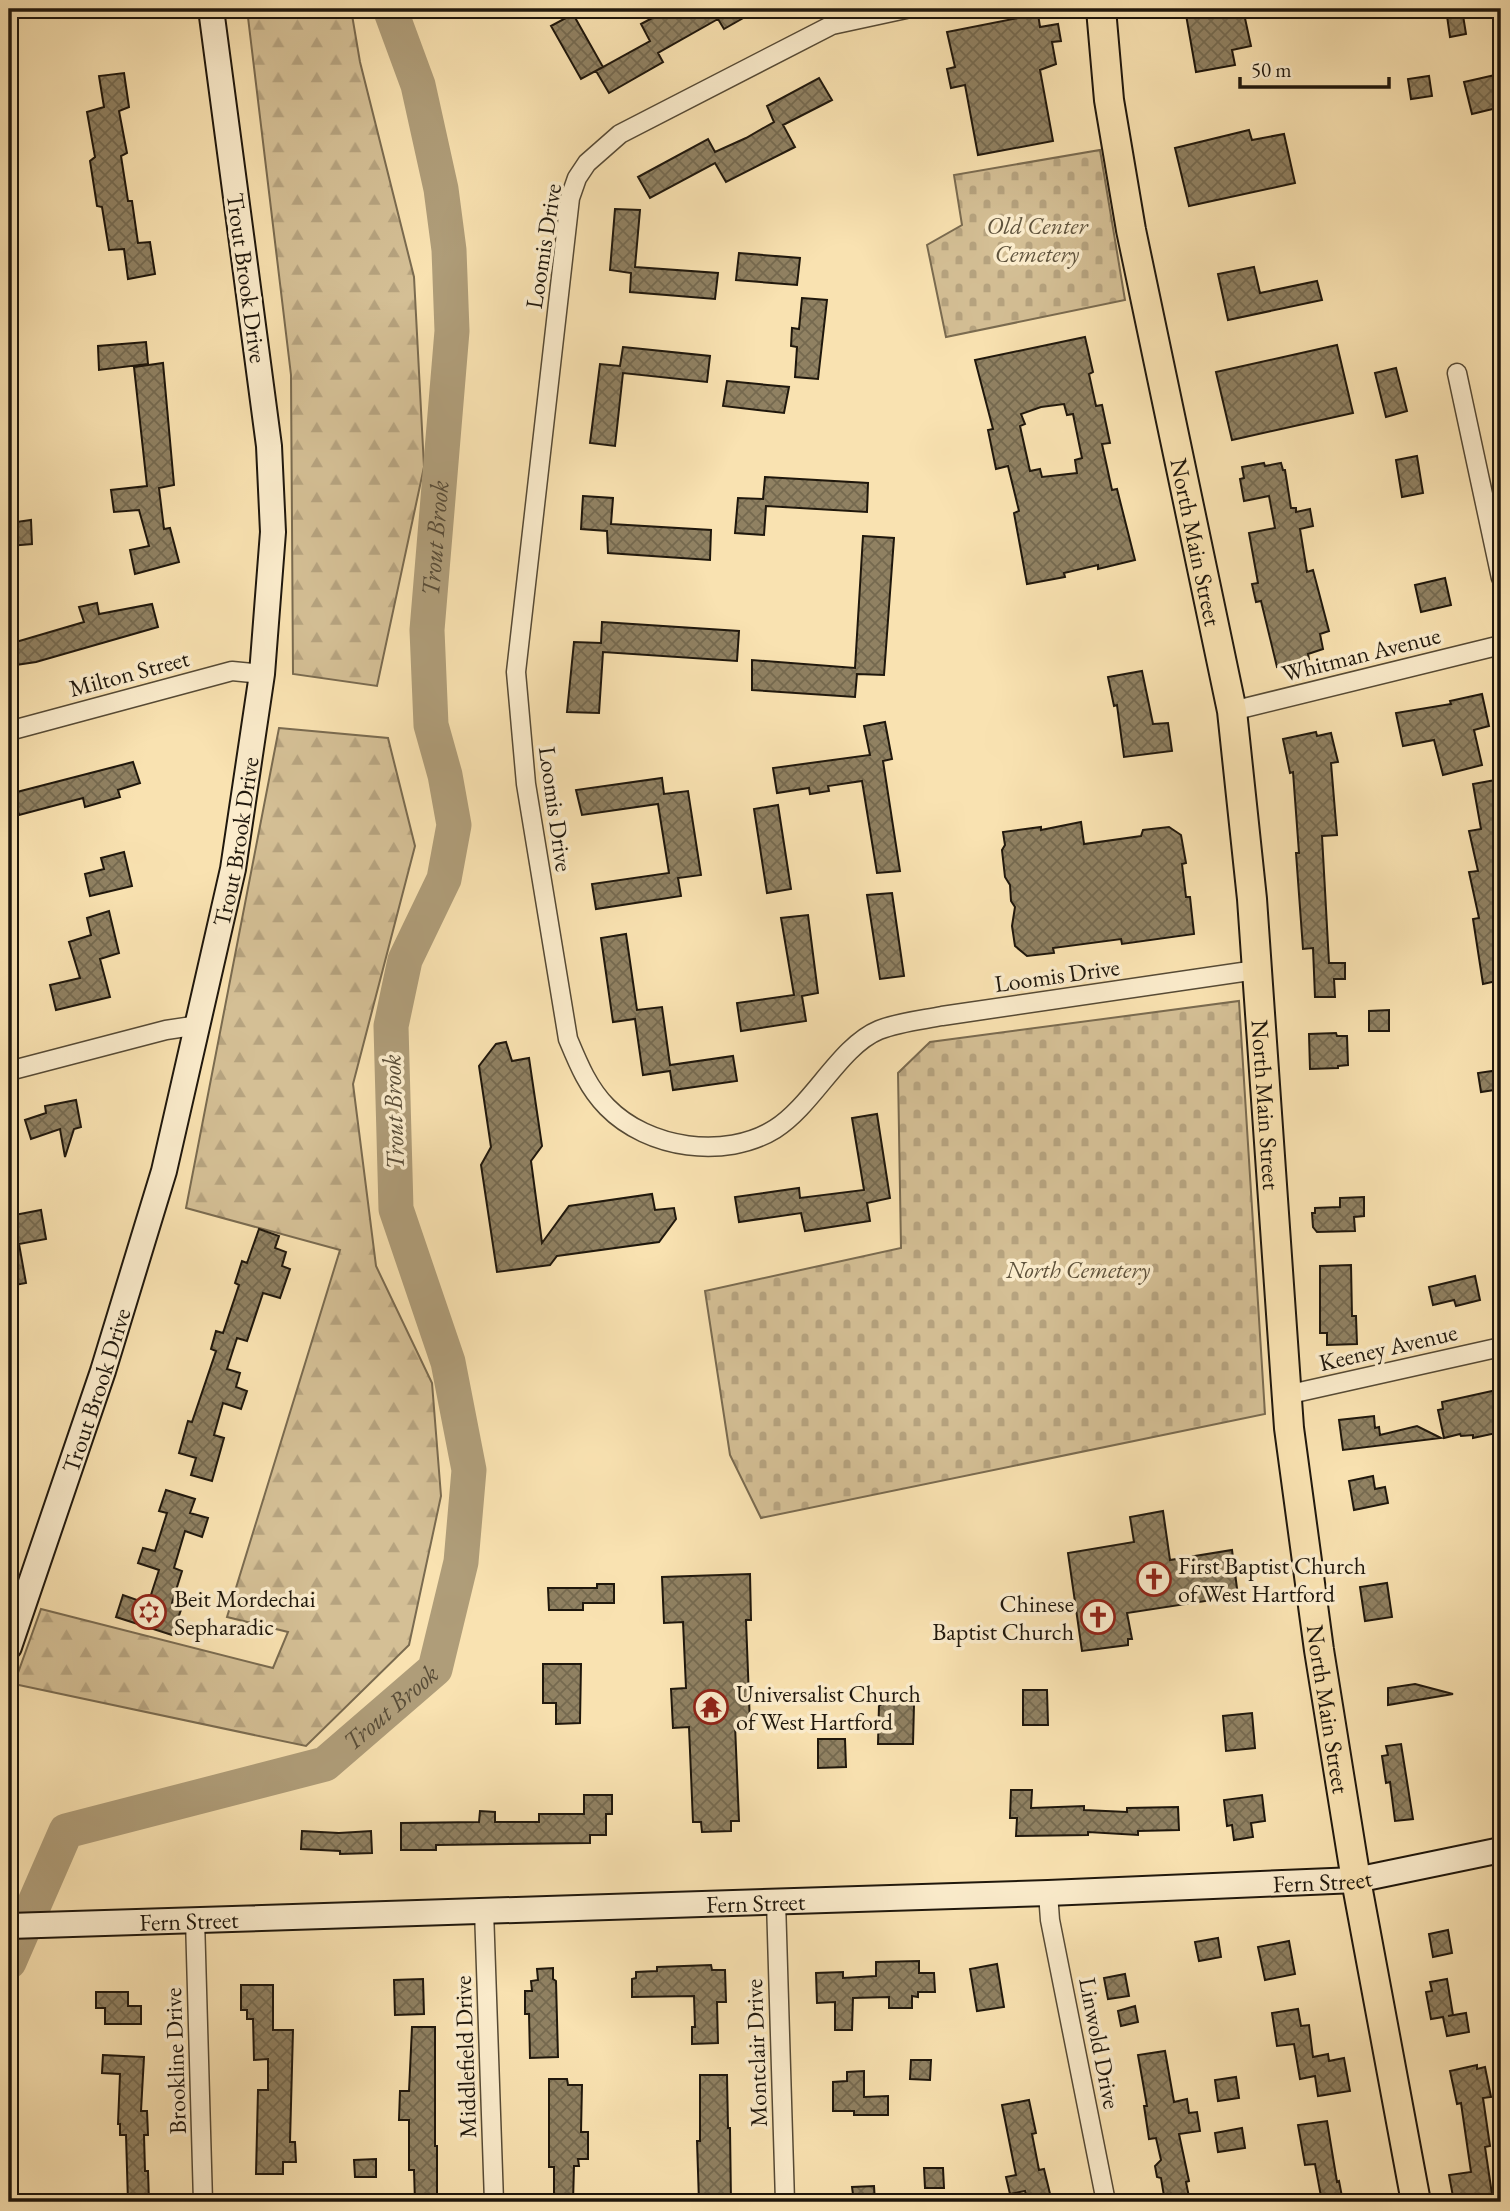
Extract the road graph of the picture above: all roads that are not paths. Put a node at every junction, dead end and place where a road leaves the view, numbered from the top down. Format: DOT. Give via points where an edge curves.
graph roads {
  1 [pos="211,9"];
  2 [pos="906,9"];
  3 [pos="1101,9"];
  4 [pos="1457,373"];
  5 [pos="1501,578"];
  6 [pos="1501,645"];
  7 [pos="262,674"];
  8 [pos="1232,711"];
  9 [pos="9,731"];
  10 [pos="1256,970"];
  11 [pos="199,1025"];
  12 [pos="9,1071"];
  13 [pos="1501,1347"];
  14 [pos="1286,1395"];
  15 [pos="9,1647"];
  16 [pos="1501,1850"];
  17 [pos="1356,1880"];
  18 [pos="1048,1893"];
  19 [pos="776,1901"];
  20 [pos="484,1910"];
  21 [pos="195,1919"];
  22 [pos="9,1926"];
  23 [pos="203,2202"];
  24 [pos="494,2202"];
  25 [pos="785,2202"];
  26 [pos="1106,2202"];
  27 [pos="1416,2202"];
  1 -- 7 [label="main road, Trout Brook Drive" via="269,446 273,532"];
  2 -- 10 [label="street, Loomis Drive" via="832,25 620,134 587,163 570,198 516,672 526,784 568,1038 594,1091 627,1124 655,1138 724,1146 776,1129 852,1050 877,1031 929,1018"];
  3 -- 8 [label="main road, North Main Street" via="1109,100 1131,230"];
  4 -- 5 [label="street"];
  6 -- 8 [label="street, Whitman Avenue"];
  7 -- 9 [label="street, Milton Street" via="232,671"];
  7 -- 11 [label="main road, Trout Brook Drive" via="233,869"];
  8 -- 10 [label="main road, North Main Street"];
  10 -- 14 [label="main road, North Main Street"];
  11 -- 12 [label="street"];
  11 -- 15 [label="main road, Trout Brook Drive" via="164,1171 103,1371"];
  13 -- 14 [label="street, Keeney Avenue"];
  14 -- 17 [label="main road, North Main Street" via="1319,1650"];
  16 -- 17 [label="main road, Fern Street"];
  17 -- 18 [label="main road, Fern Street"];
  17 -- 27 [label="main road, North Main Street"];
  18 -- 19 [label="main road, Fern Street"];
  18 -- 26 [label="street, Linwold Drive"];
  19 -- 20 [label="main road, Fern Street"];
  19 -- 25 [label="street, Montclair Drive"];
  20 -- 21 [label="main road, Fern Street"];
  20 -- 24 [label="street, Middlefield Drive"];
  21 -- 22 [label="main road, Fern Street"];
  21 -- 23 [label="street, Brookline Drive"];
}
